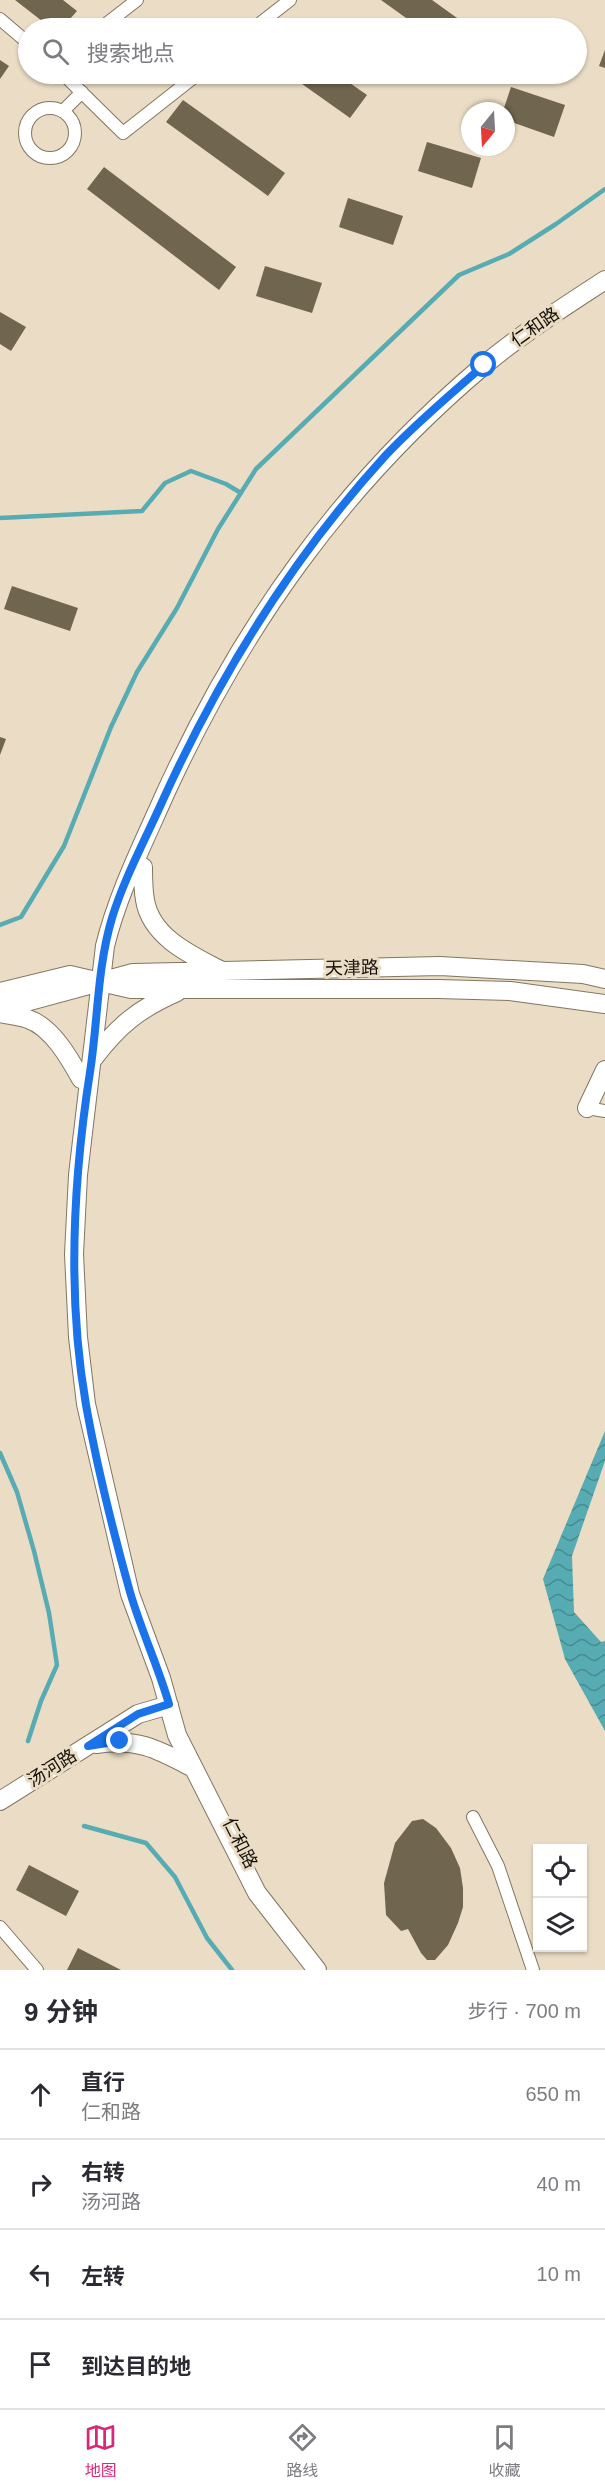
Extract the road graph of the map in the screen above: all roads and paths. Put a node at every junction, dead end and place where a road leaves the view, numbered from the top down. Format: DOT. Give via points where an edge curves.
graph roads {
  1 [pos="137,0"];
  2 [pos="290,0"];
  3 [pos="114,18"];
  4 [pos="267,18"];
  5 [pos="0,19"];
  6 [pos="18,34"];
  7 [pos="74,84"];
  8 [pos="185,84"];
  9 [pos="82,92"];
  10 [pos="63,111"];
  11 [pos="605,280"];
  12 [pos="605,290"];
  13 [pos="143,867"];
  14 [pos="222,971"];
  15 [pos="605,979"];
  16 [pos="101,983"];
  17 [pos="184,989"];
  18 [pos="0,992"];
  19 [pos="605,1004"];
  20 [pos="0,1011"];
  21 [pos="93,1059"];
  22 [pos="605,1070"];
  23 [pos="81,1079"];
  24 [pos="596,1110"];
  25 [pos="169,1704"];
  26 [pos="88,1746"];
  27 [pos="193,1768"];
  28 [pos="0,1801"];
  29 [pos="472,1818"];
  30 [pos="0,1927"];
  31 [pos="37,1970"];
  32 [pos="317,1970"];
  33 [pos="329,1970"];
  34 [pos="533,1970"];
  1 -- 3 [label="street"];
  2 -- 4 [label="street"];
  5 -- 6 [label="street"];
  7 -- 9 [label="street"];
  8 -- 9 [label="street" via="123,133"];
  9 -- 10 [label="street"];
  10 -- 10 [label="street" via="43,108 29,118 25,126 27,144 40,157 61,156 72,146 75,129"];
  11 -- 16 [label="street, 仁和路" via="484,365 433,410 374,469 288,575 239,650 182,758 113,915"];
  12 -- 13 [label="street, 仁和路" via="489,371 394,458 350,508 295,580 246,654 189,762"];
  13 -- 14 [label="street" via="145,902 158,929 181,949"];
  13 -- 16 [label="street, 仁和路" via="120,918"];
  14 -- 15 [label="street, 天津路" via="440,966 583,974"];
  14 -- 16 [label="street, 天津路" via="133,972"];
  16 -- 17 [label="street, 天津路" via="131,989"];
  16 -- 18 [label="street, 天津路" via="70,975"];
  16 -- 20 [label="street, 天津路"];
  16 -- 21 [label="street, 仁和路"];
  16 -- 23 [label="street, 仁和路" via="87,1023"];
  17 -- 19 [label="street, 天津路" via="486,990"];
  17 -- 21 [label="street" via="158,1000 123,1023"];
  20 -- 23 [label="street" via="30,1019 54,1038"];
  21 -- 25 [label="street, 仁和路" via="78,1174 74,1254 83,1380 130,1594"];
  22 -- 24 [label="street"];
  23 -- 25 [label="street, 仁和路" via="66,1254 78,1405 123,1596 145,1663"];
  25 -- 26 [label="street, 汤河路" via="138,1714"];
  25 -- 27 [label="street, 仁和路" via="177,1735"];
  25 -- 33 [label="street, 仁和路" via="264,1889"];
  26 -- 27 [label="street" via="120,1741 156,1748"];
  26 -- 28 [label="street, 汤河路"];
  27 -- 32 [label="street, 仁和路" via="257,1893"];
  29 -- 34 [label="street" via="498,1866"];
  30 -- 31 [label="street"];
}
